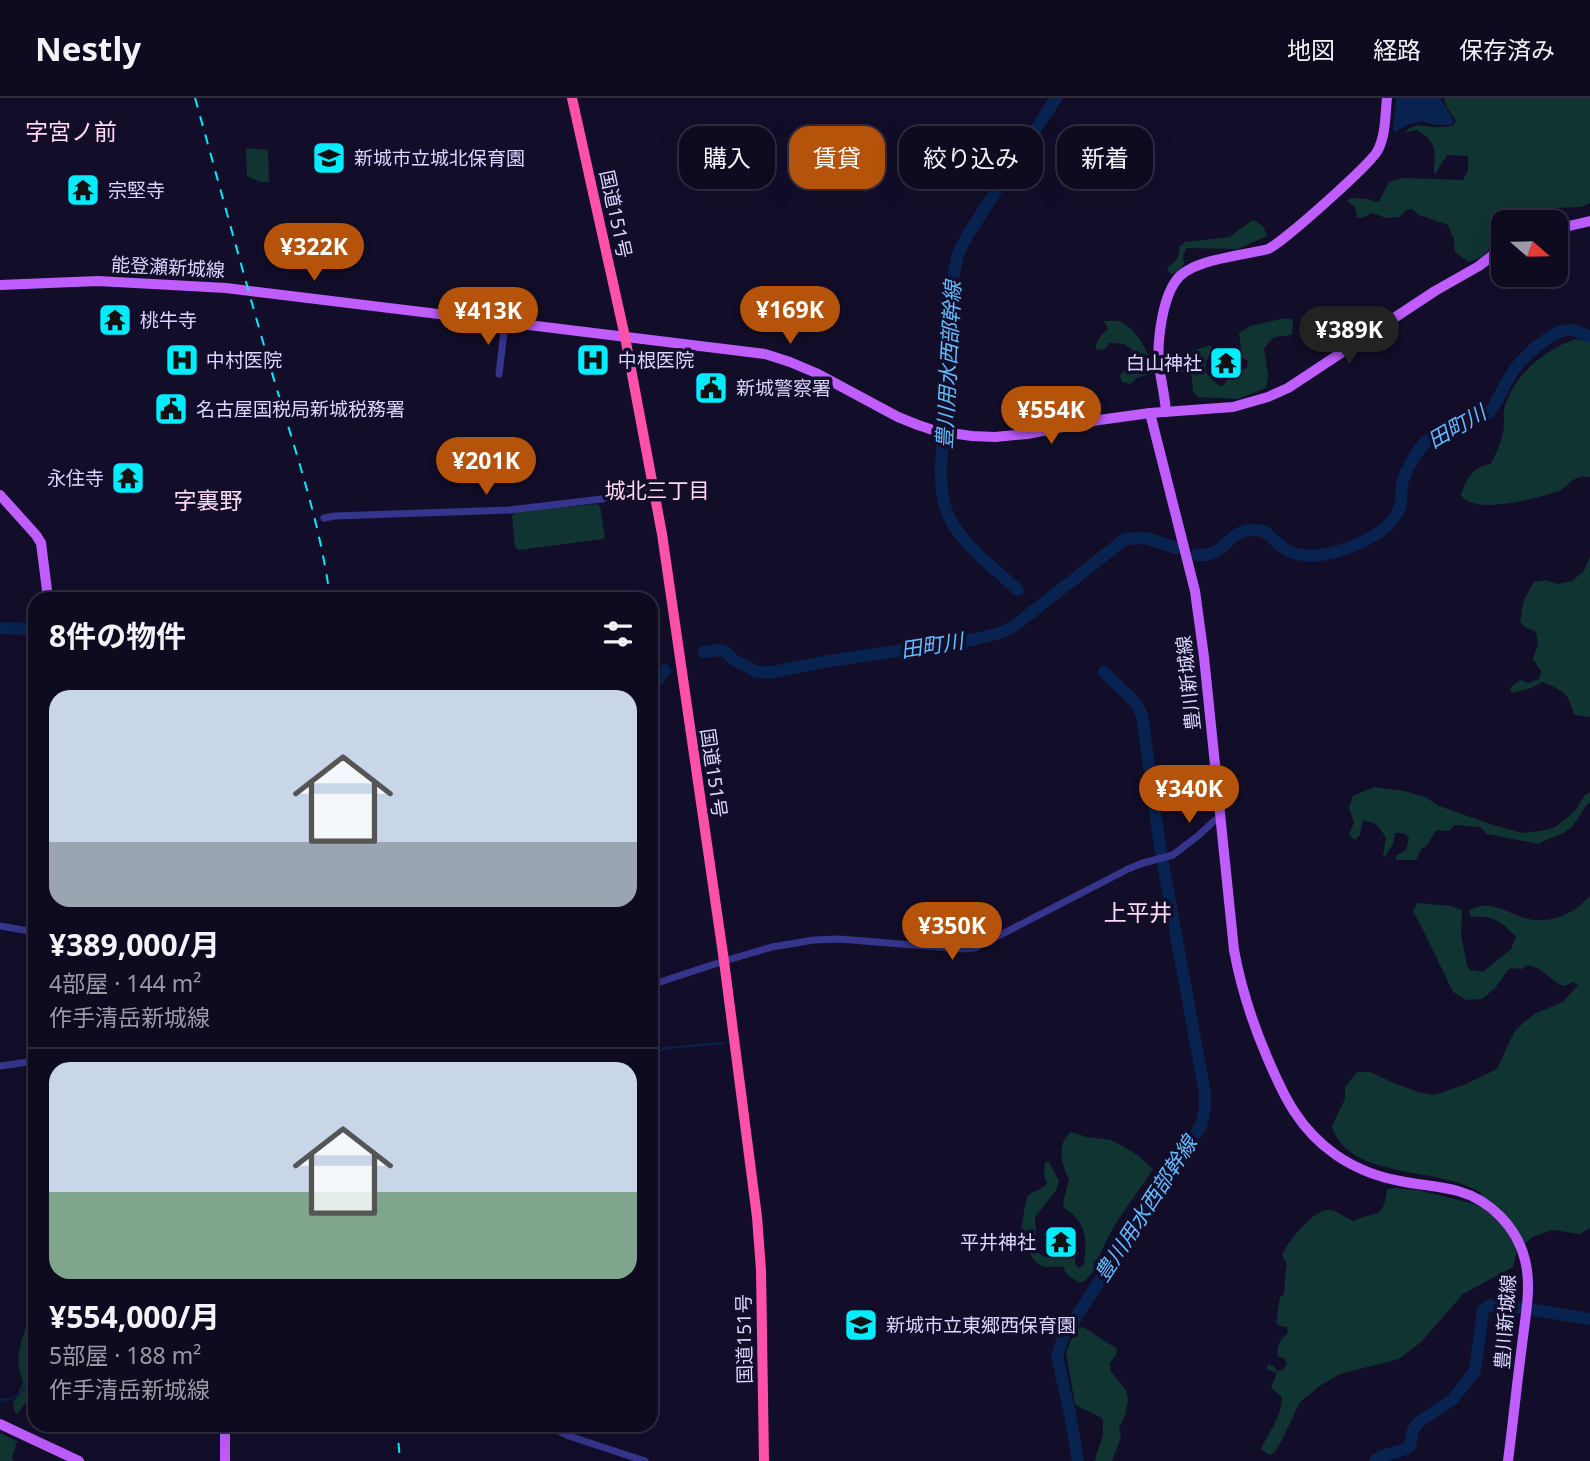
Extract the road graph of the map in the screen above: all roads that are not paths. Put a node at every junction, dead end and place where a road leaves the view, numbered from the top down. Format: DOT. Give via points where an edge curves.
graph roads {
  1 [pos="572,98"];
  2 [pos="1387,98"];
  3 [pos="1590,221"];
  4 [pos="1568,226"];
  5 [pos="1491,256"];
  6 [pos="0,285"];
  7 [pos="505,323"];
  8 [pos="625,337"];
  9 [pos="499,374"];
  10 [pos="1166,412"];
  11 [pos="1150,413"];
  12 [pos="654,488"];
  13 [pos="0,495"];
  14 [pos="324,518"];
  15 [pos="47,592"];
  16 [pos="1220,818"];
  17 [pos="0,926"];
  18 [pos="28,931"];
  19 [pos="723,961"];
  20 [pos="658,983"];
  21 [pos="28,1062"];
  22 [pos="0,1066"];
  23 [pos="0,1424"];
  24 [pos="225,1432"];
  25 [pos="561,1432"];
  26 [pos="79,1461"];
  27 [pos="225,1461"];
  28 [pos="645,1461"];
  29 [pos="764,1461"];
  30 [pos="1508,1461"];
  1 -- 8 [label="highway, 国道151号"];
  2 -- 10 [label="main road" via="1376,154 1326,201 1271,248 1199,265 1175,281 1165,308 1159,354"];
  3 -- 4 [label="main road"];
  5 -- 10 [label="main road" via="1268,397 1233,407"];
  6 -- 7 [label="main road, 能登瀬新城線" via="98,281 226,288"];
  7 -- 8 [label="main road, 能登瀬新城線"];
  7 -- 9 [label="street"];
  8 -- 11 [label="main road, 能登瀬新城線" via="777,358 816,373 898,417 950,434 1027,434"];
  8 -- 12 [label="highway, 国道151号"];
  10 -- 11 [label="main road"];
  11 -- 16 [label="main road, 豊川新城線" via="1195,591"];
  12 -- 14 [label="street" via="509,510"];
  12 -- 19 [label="highway, 国道151号"];
  13 -- 15 [label="main road" via="41,543"];
  16 -- 19 [label="street" via="1167,858 1128,869 975,948 814,940"];
  16 -- 30 [label="main road, 豊川新城線" via="1241,988 1291,1108 1311,1134 1338,1157 1393,1180 1472,1196 1496,1212 1520,1245 1527,1293"];
  17 -- 18 [label="street"];
  19 -- 20 [label="street"];
  19 -- 29 [label="highway, 国道151号" via="757,1217"];
  21 -- 22 [label="street"];
  23 -- 26 [label="main road"];
  24 -- 27 [label="main road"];
  25 -- 28 [label="street"];
}
